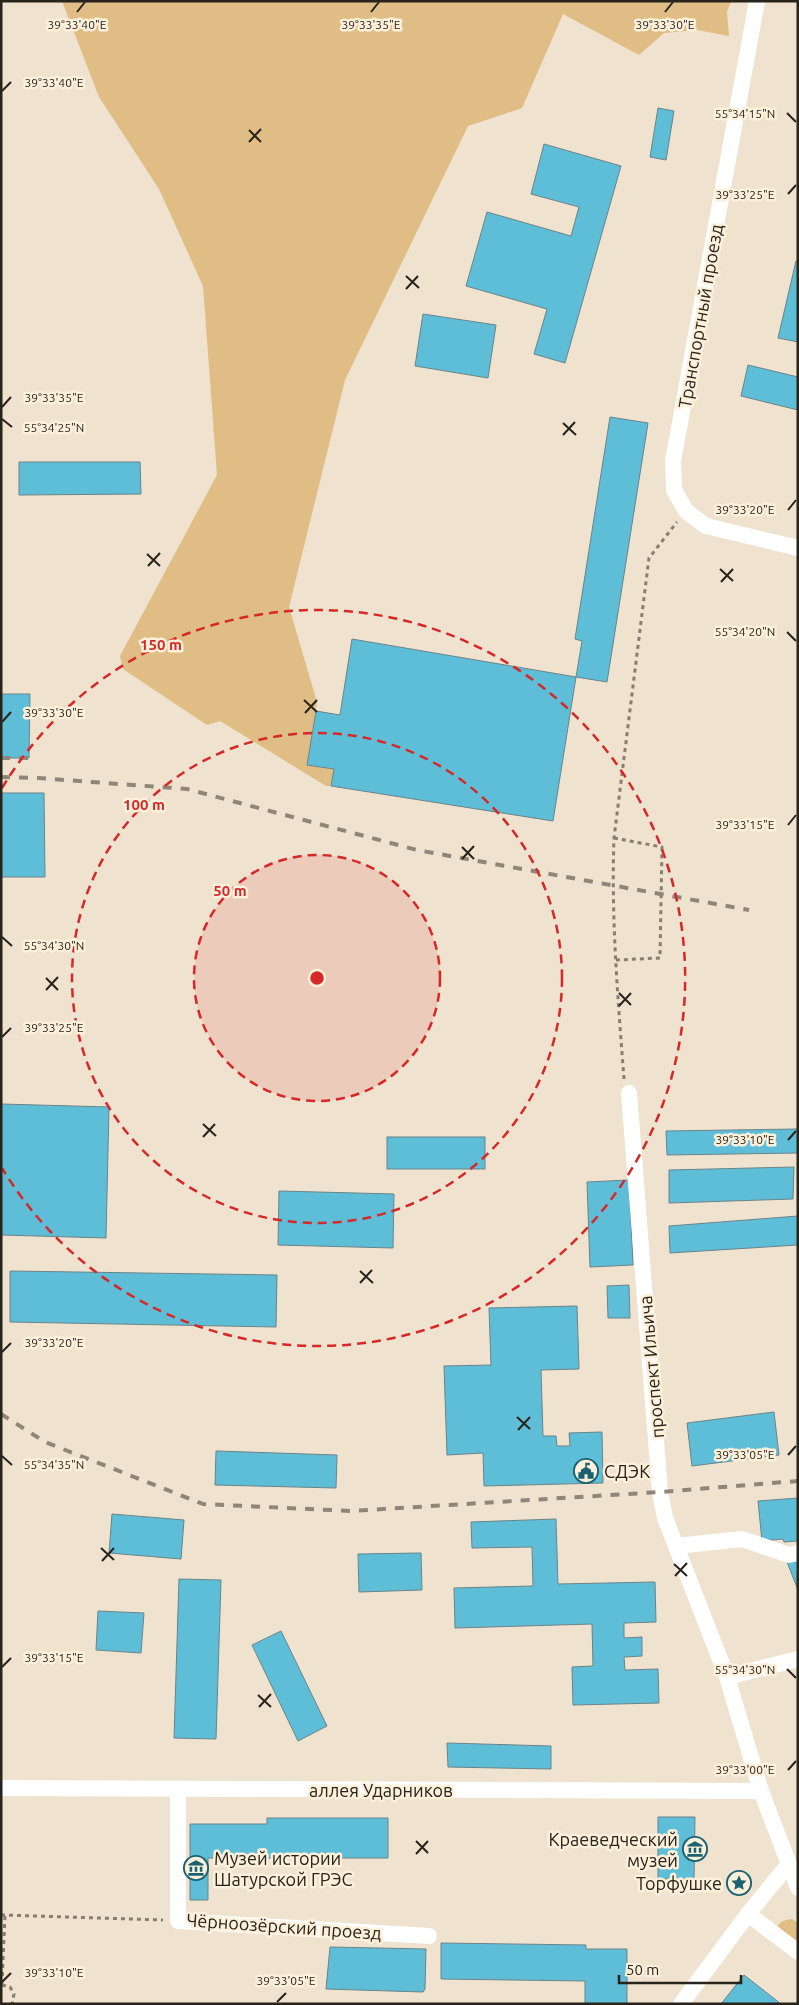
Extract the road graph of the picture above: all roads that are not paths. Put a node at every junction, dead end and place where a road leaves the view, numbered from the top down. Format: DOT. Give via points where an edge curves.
graph roads {
  1 [pos="757,1"];
  2 [pos="798,548"];
  3 [pos="629,1093"];
  4 [pos="676,1546"];
  5 [pos="798,1553"];
  6 [pos="798,1659"];
  7 [pos="726,1677"];
  8 [pos="1,1788"];
  9 [pos="178,1790"];
  10 [pos="761,1791"];
  11 [pos="788,1865"];
  12 [pos="798,1888"];
  13 [pos="748,1914"];
  14 [pos="428,1936"];
  15 [pos="798,1952"];
  16 [pos="681,2004"];
  1 -- 2 [label="street, Транспортный проезд" via="673,461 674,490 686,511 706,526"];
  3 -- 4 [label="street, проспект Ильича" via="660,1492 665,1518"];
  4 -- 5 [label="street" via="742,1539 789,1555"];
  4 -- 7 [label="street, проспект Ильича"];
  6 -- 7 [label="street"];
  7 -- 10 [label="street, проспект Ильича"];
  8 -- 9 [label="street, аллея Ударников"];
  9 -- 10 [label="street, аллея Ударников"];
  9 -- 14 [label="street, Чёрноозёрский проезд" via="178,1921"];
  10 -- 11 [label="street, проспект Ильича"];
  11 -- 12 [label="street, проспект Ильича"];
  11 -- 13 [label="street"];
  13 -- 15 [label="street"];
  13 -- 16 [label="street"];
}
